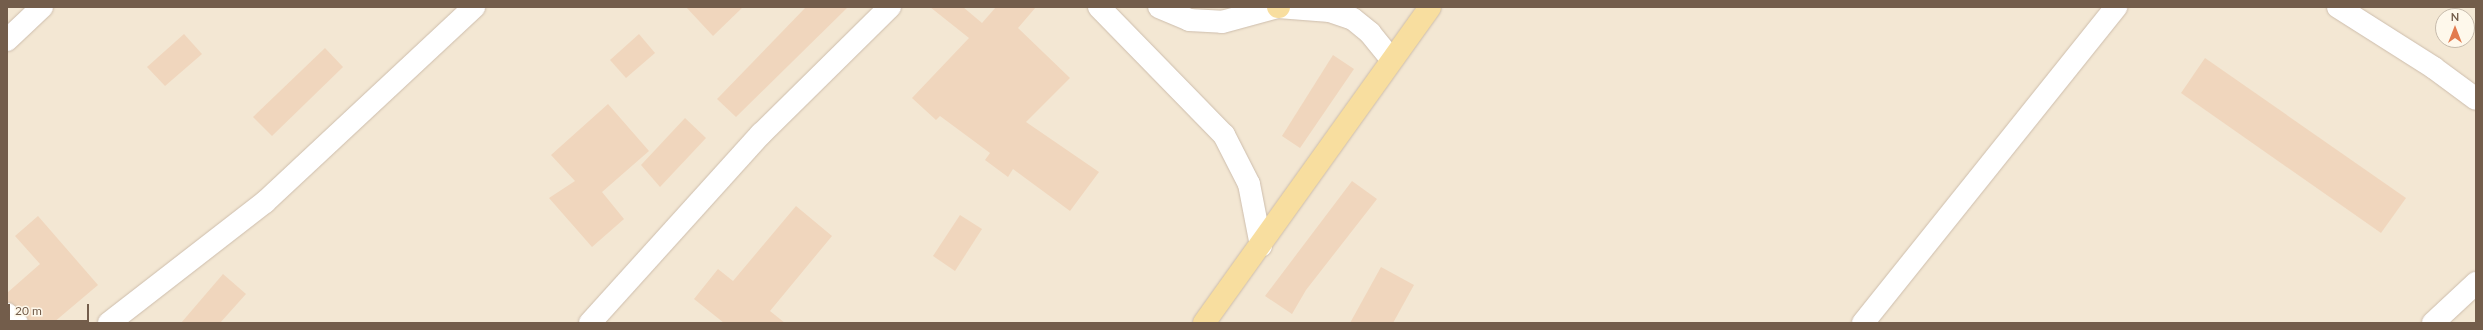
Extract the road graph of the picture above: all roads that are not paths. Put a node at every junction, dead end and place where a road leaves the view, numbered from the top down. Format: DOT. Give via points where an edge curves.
graph roads {
  1 [pos="42,7"];
  2 [pos="474,7"];
  3 [pos="890,7"];
  4 [pos="1099,7"];
  5 [pos="1159,7"];
  6 [pos="1278,7"];
  7 [pos="1430,7"];
  8 [pos="2116,7"];
  9 [pos="2338,7"];
  10 [pos="7,40"];
  11 [pos="1391,59"];
  12 [pos="2476,99"];
  13 [pos="1261,246"];
  14 [pos="2476,283"];
  15 [pos="7,314"];
  16 [pos="17,323"];
  17 [pos="109,323"];
  18 [pos="590,323"];
  19 [pos="1204,323"];
  20 [pos="1863,323"];
  21 [pos="2433,323"];
  1 -- 10 [label="street"];
  2 -- 17 [label="street" via="265,202"];
  3 -- 18 [label="street" via="761,134"];
  4 -- 13 [label="street" via="1224,135 1249,184"];
  5 -- 6 [label="street" via="1189,20 1222,22"];
  6 -- 11 [label="street" via="1330,11 1353,19 1370,33"];
  7 -- 11 [label="main road"];
  8 -- 20 [label="street"];
  9 -- 12 [label="street" via="2434,68"];
  11 -- 13 [label="main road"];
  13 -- 19 [label="main road"];
  14 -- 21 [label="street"];
  15 -- 16 [label="street"];
}
